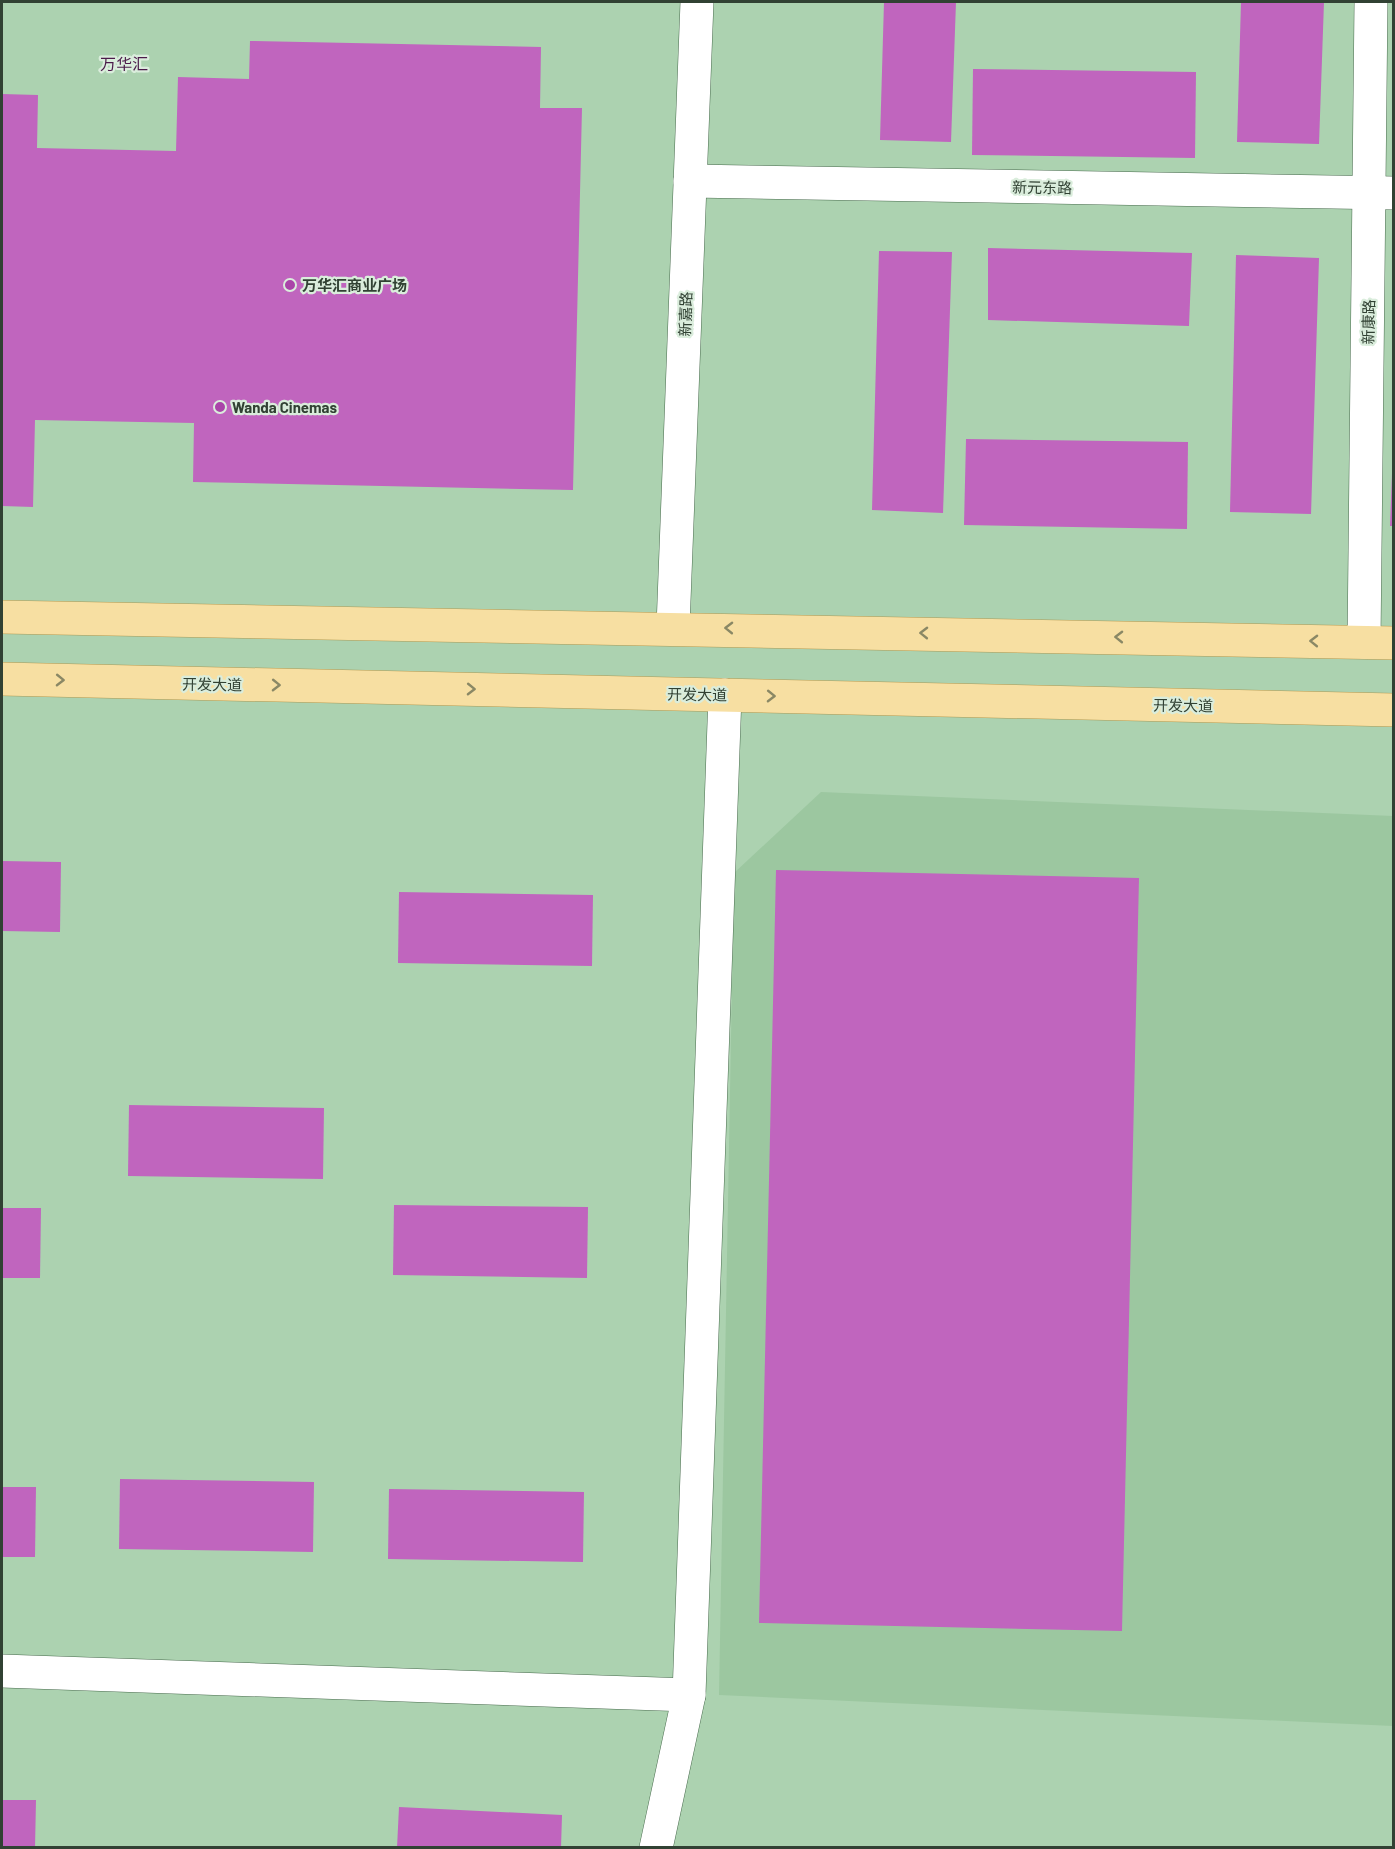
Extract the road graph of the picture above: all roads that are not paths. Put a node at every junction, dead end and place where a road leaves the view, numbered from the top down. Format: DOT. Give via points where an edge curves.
graph roads {
  1 [pos="697,2"];
  2 [pos="1371,2"];
  3 [pos="690,181"];
  4 [pos="1381,193"];
  5 [pos="2,616"];
  6 [pos="673,627"];
  7 [pos="1379,642"];
  8 [pos="2,679"];
  9 [pos="725,695"];
  10 [pos="1394,710"];
  11 [pos="2,1671"];
  12 [pos="689,1695"];
  13 [pos="656,1848"];
  1 -- 3 [label="street, 新嘉路"];
  2 -- 4 [label="street, 新康路"];
  3 -- 4 [label="street, 新元东路"];
  3 -- 6 [label="street, 新嘉路"];
  4 -- 7 [label="street, 新康路"];
  5 -- 6 [label="main road"];
  7 -- 6 [label="main road, one-way"];
  8 -- 9 [label="main road, 开发大道, one-way"];
  9 -- 10 [label="main road, 开发大道, one-way"];
  9 -- 12 [label="street"];
  11 -- 12 [label="street"];
  12 -- 13 [label="street"];
}
